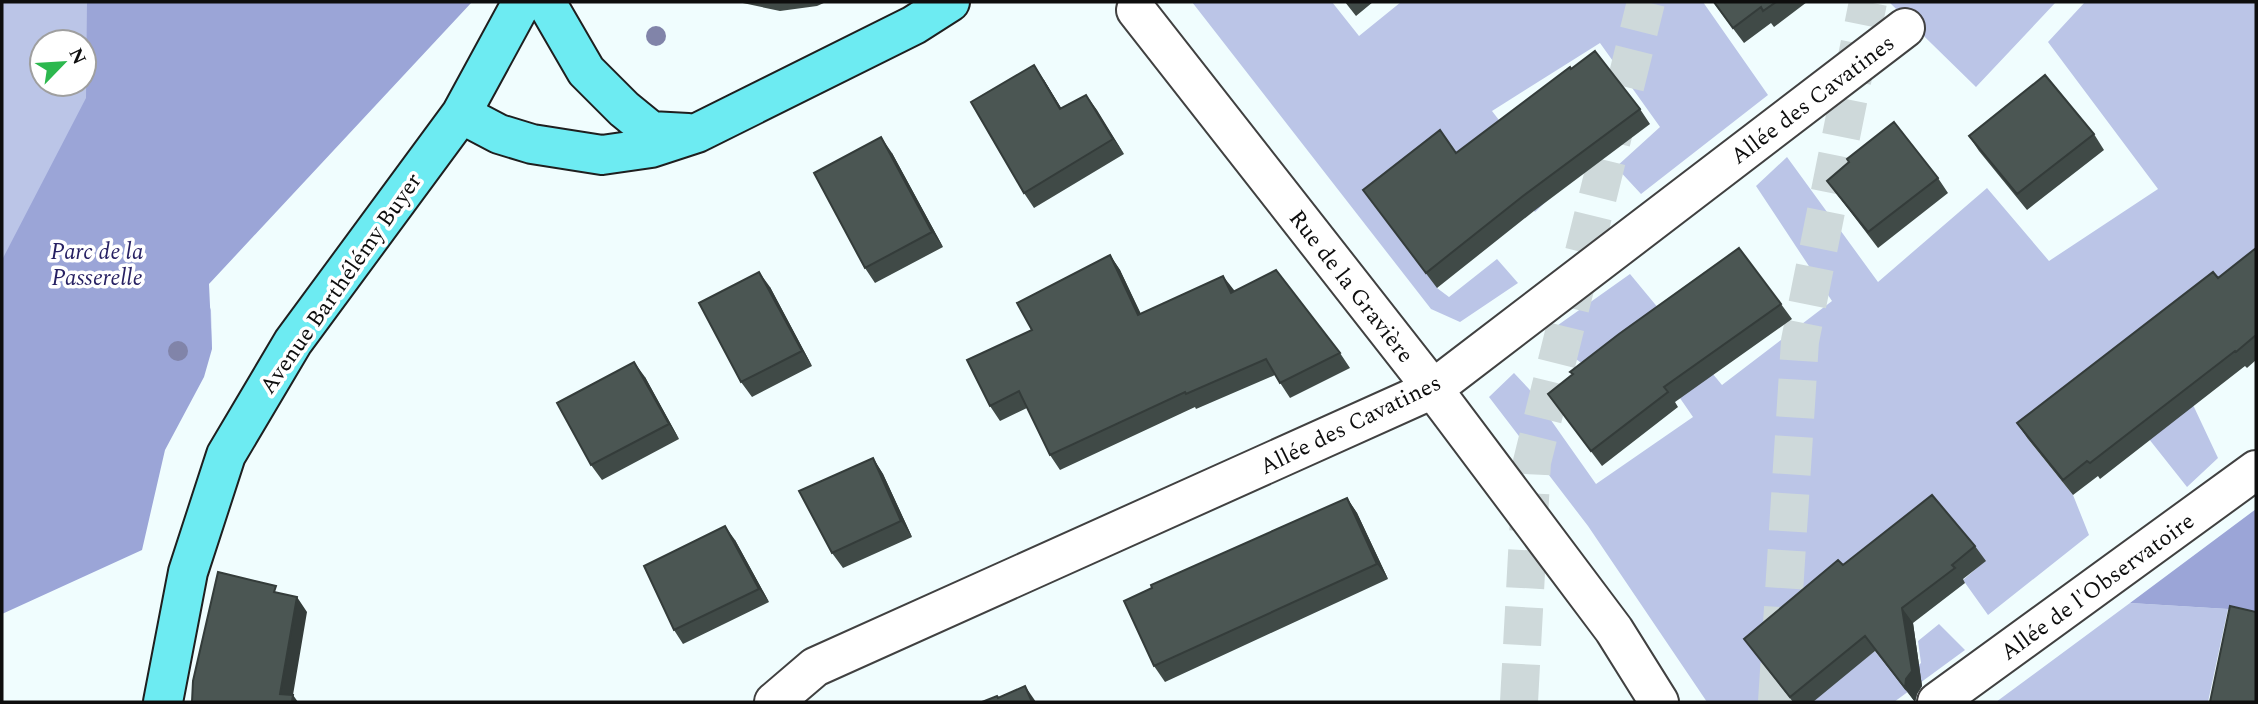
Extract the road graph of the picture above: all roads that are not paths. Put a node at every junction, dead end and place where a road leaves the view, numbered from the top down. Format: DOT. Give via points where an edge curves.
graph roads {
  1 [pos="522,2"];
  2 [pos="546,2"];
  3 [pos="950,2"];
  4 [pos="1136,10"];
  5 [pos="1905,28"];
  6 [pos="461,114"];
  7 [pos="697,133"];
  8 [pos="1433,389"];
  9 [pos="2256,470"];
  10 [pos="163,702"];
  11 [pos="774,702"];
  12 [pos="1659,702"];
  13 [pos="1937,702"];
  1 -- 6 [label="main road, Avenue Barthélémy Buyer"];
  2 -- 7 [label="main road" via="586,71 624,109 651,131"];
  3 -- 7 [label="main road" via="914,25"];
  4 -- 8 [label="street, Rue de la Gravière"];
  5 -- 8 [label="street, Allée des Cavatines"];
  6 -- 7 [label="main road" via="499,134 532,144 602,155 651,148"];
  6 -- 10 [label="main road, Avenue Barthélémy Buyer" via="293,342 226,455 188,572"];
  8 -- 11 [label="street, Allée des Cavatines" via="815,667"];
  8 -- 12 [label="street, Rue de la Gravière" via="1614,629"];
  9 -- 13 [label="street, Allée de l'Observatoire"];
}
